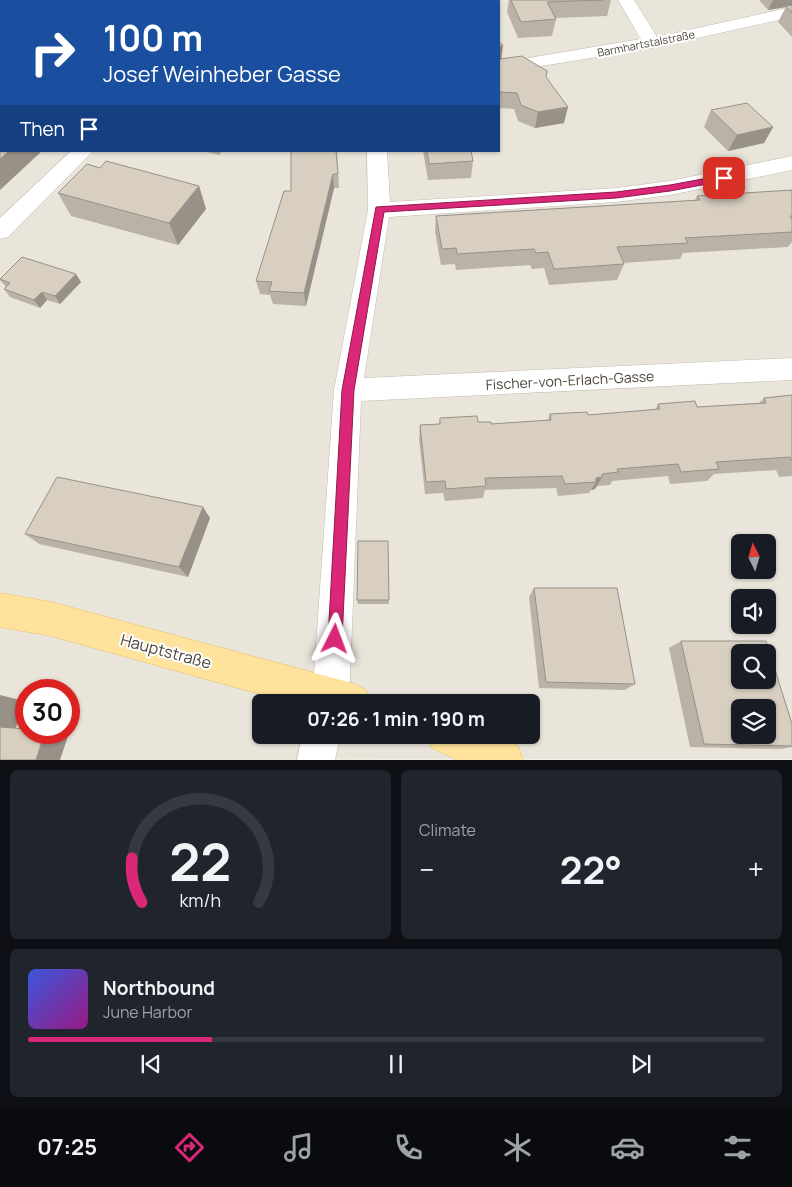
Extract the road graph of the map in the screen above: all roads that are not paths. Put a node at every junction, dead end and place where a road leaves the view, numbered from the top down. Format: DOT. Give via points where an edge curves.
graph roads {
  1 [pos="626,0"];
  2 [pos="792,12"];
  3 [pos="652,43"];
  4 [pos="500,68"];
  5 [pos="82,152"];
  6 [pos="377,152"];
  7 [pos="792,163"];
  8 [pos="379,210"];
  9 [pos="0,231"];
  10 [pos="792,369"];
  11 [pos="348,390"];
  12 [pos="0,610"];
  13 [pos="317,694"];
  14 [pos="338,694"];
  15 [pos="319,744"];
  16 [pos="466,744"];
  17 [pos="316,760"];
  18 [pos="504,760"];
  1 -- 3 [label="street"];
  2 -- 3 [label="street, Barmhartstalstraße"];
  3 -- 4 [label="street, Barmhartstalstraße"];
  5 -- 9 [label="street"];
  6 -- 8 [label="street"];
  7 -- 8 [label="street" via="670,188 616,195"];
  8 -- 11 [label="street"];
  10 -- 11 [label="street, Fischer-von-Erlach-Gasse"];
  11 -- 14 [label="street"];
  12 -- 13 [label="main road, Hauptstraße" via="51,619"];
  15 -- 17 [label="street"];
  16 -- 18 [label="main road"];
}
